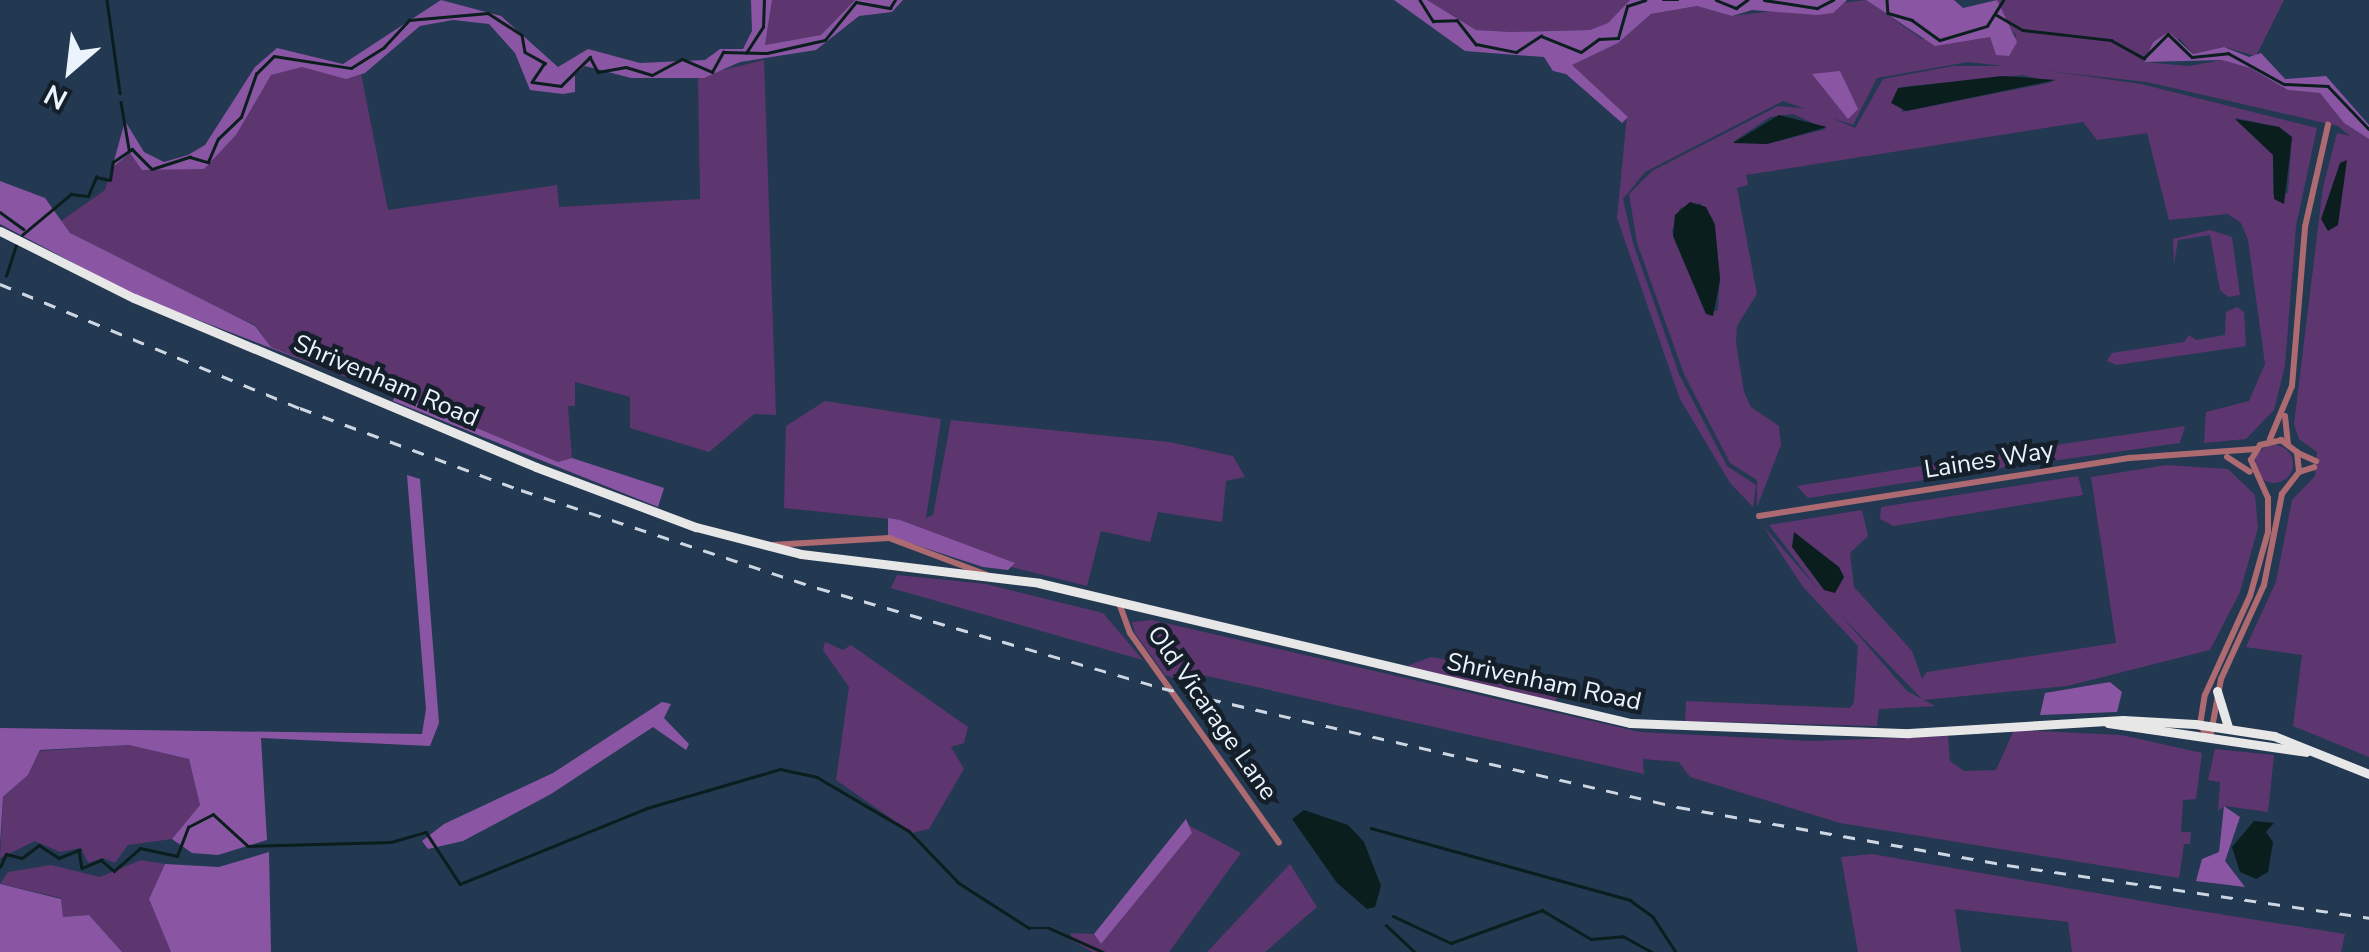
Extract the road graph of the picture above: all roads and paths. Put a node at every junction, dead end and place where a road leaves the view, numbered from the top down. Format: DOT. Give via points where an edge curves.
graph roads {
  1 [pos="2328,125"];
  2 [pos="4,233"];
  3 [pos="2285,414"];
  4 [pos="2269,440"];
  5 [pos="2288,444"];
  6 [pos="2256,449"];
  7 [pos="2296,452"];
  8 [pos="2226,456"];
  9 [pos="2299,472"];
  10 [pos="2252,473"];
  11 [pos="2264,487"];
  12 [pos="2285,487"];
  13 [pos="1759,516"];
  14 [pos="766,546"];
  15 [pos="985,574"];
  16 [pos="1119,603"];
  17 [pos="2217,691"];
  18 [pos="2132,721"];
  19 [pos="2206,725"];
  20 [pos="2228,728"];
  21 [pos="2210,739"];
  22 [pos="2323,755"];
  23 [pos="2369,774"];
  24 [pos="1279,842"];
  1 -- 3 [label="street" via="2305,227"];
  2 -- 14 [label="highway, Shrivenham Road" via="134,298 536,467"];
  3 -- 4 [label="street"];
  3 -- 5 [label="street"];
  4 -- 5 [label="street"];
  4 -- 6 [label="street"];
  5 -- 7 [label="street"];
  6 -- 8 [label="street, Laines Way"];
  6 -- 10 [label="street"];
  7 -- 9 [label="street"];
  7 -- 9 [label="street" via="2315,464"];
  8 -- 10 [label="street"];
  8 -- 13 [label="street, Laines Way" via="2148,456"];
  9 -- 12 [label="street"];
  10 -- 11 [label="street"];
  11 -- 12 [label="street"];
  11 -- 19 [label="street" via="2270,512 2263,556 2210,680"];
  12 -- 17 [label="street" via="2264,585"];
  14 -- 15 [label="highway, Shrivenham Road"];
  14 -- 15 [label="street, Shrivenham Road" via="889,538"];
  15 -- 16 [label="highway, Shrivenham Road"];
  16 -- 18 [label="highway, Shrivenham Road" via="1630,723 1909,733"];
  16 -- 24 [label="street, Old Vicarage Lane" via="1130,633"];
  17 -- 19 [label="street"];
  17 -- 20 [label="highway"];
  18 -- 19 [label="highway, Shrivenham Road"];
  18 -- 21 [label="highway, Shrivenham Road"];
  19 -- 20 [label="highway, Shrivenham Road"];
  19 -- 21 [label="street"];
  20 -- 22 [label="highway, Shrivenham Road"];
  21 -- 22 [label="highway, Shrivenham Road"];
  22 -- 23 [label="highway, Shrivenham Road"];
}
